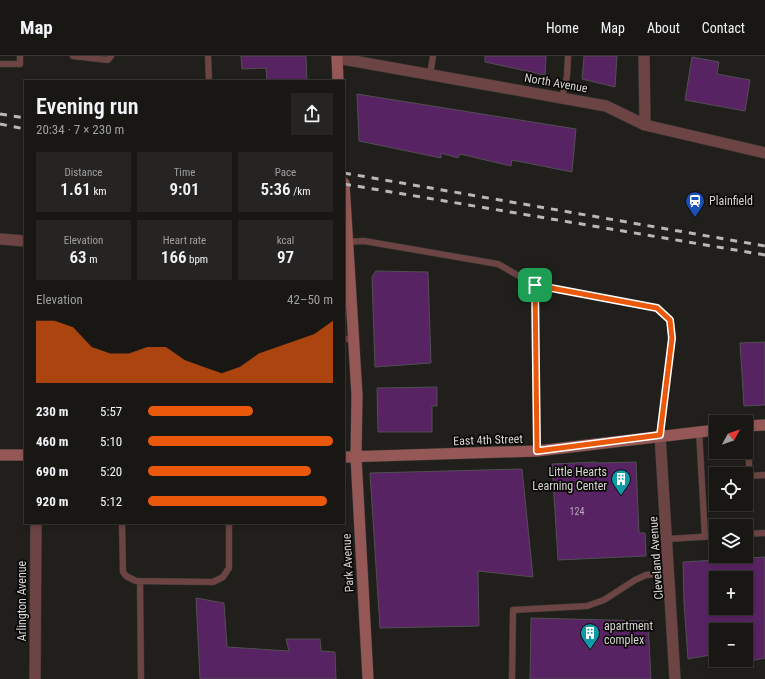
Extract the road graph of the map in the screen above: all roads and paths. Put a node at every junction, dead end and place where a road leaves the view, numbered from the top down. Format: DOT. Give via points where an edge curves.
graph roads {
  1 [pos="20,56"];
  2 [pos="73,56"];
  3 [pos="111,56"];
  4 [pos="208,56"];
  5 [pos="433,56"];
  6 [pos="568,56"];
  7 [pos="644,56"];
  8 [pos="337,57"];
  9 [pos="0,64"];
  10 [pos="430,74"];
  11 [pos="208,80"];
  12 [pos="338,80"];
  13 [pos="562,98"];
  14 [pos="644,125"];
  15 [pos="765,152"];
  16 [pos="345,212"];
  17 [pos="0,239"];
  18 [pos="24,241"];
  19 [pos="346,242"];
  20 [pos="346,259"];
  21 [pos="535,285"];
  22 [pos="349,339"];
  23 [pos="765,424"];
  24 [pos="753,425"];
  25 [pos="709,430"];
  26 [pos="699,431"];
  27 [pos="660,435"];
  28 [pos="537,451"];
  29 [pos="0,455"];
  30 [pos="24,455"];
  31 [pos="345,457"];
  32 [pos="356,457"];
  33 [pos="749,459"];
  34 [pos="765,475"];
  35 [pos="36,524"];
  36 [pos="122,524"];
  37 [pos="229,524"];
  38 [pos="765,533"];
  39 [pos="753,534"];
  40 [pos="705,537"];
  41 [pos="709,537"];
  42 [pos="668,539"];
  43 [pos="670,572"];
  44 [pos="140,581"];
  45 [pos="35,679"];
  46 [pos="141,679"];
  47 [pos="368,679"];
  48 [pos="512,679"];
  49 [pos="676,679"];
  1 -- 9 [label="lane" via="20,64"];
  2 -- 3 [label="lane" via="108,60"];
  4 -- 11 [label="lane"];
  5 -- 10 [label="lane"];
  6 -- 13 [label="lane"];
  7 -- 14 [label="street"];
  8 -- 10 [label="street, North Avenue"];
  8 -- 12 [label="main road"];
  10 -- 13 [label="street, North Avenue"];
  13 -- 14 [label="street, North Avenue" via="606,106"];
  14 -- 15 [label="street, North Avenue"];
  16 -- 19 [label="main road, Park Avenue"];
  17 -- 18 [label="street"];
  19 -- 20 [label="main road, Park Avenue"];
  19 -- 21 [label="lane" via="364,241 498,264"];
  20 -- 22 [label="main road, Park Avenue"];
  21 -- 27 [label="lane" via="657,308 670,320 672,338"];
  21 -- 28 [label="lane"];
  22 -- 32 [label="main road, Park Avenue" via="357,395"];
  23 -- 24 [label="main road"];
  25 -- 26 [label="main road, East 4th Street"];
  26 -- 27 [label="main road, East 4th Street"];
  26 -- 40 [label="lane"];
  27 -- 28 [label="main road, East 4th Street"];
  27 -- 42 [label="street, Cleveland Avenue"];
  28 -- 32 [label="main road, East 4th Street"];
  29 -- 30 [label="main road"];
  31 -- 32 [label="main road, East 4th Street"];
  32 -- 47 [label="main road, Park Avenue"];
  33 -- 34 [label="lane" via="750,476"];
  35 -- 45 [label="street, Arlington Avenue"];
  36 -- 44 [label="lane" via="123,572 130,578"];
  37 -- 44 [label="lane" via="229,568 223,577 213,582"];
  38 -- 39 [label="lane"];
  40 -- 41 [label="lane"];
  40 -- 42 [label="lane"];
  42 -- 43 [label="street, Cleveland Avenue"];
  43 -- 48 [label="lane" via="646,575 604,600 587,606 513,610"];
  43 -- 49 [label="street, Cleveland Avenue"];
  44 -- 46 [label="lane"];
}
